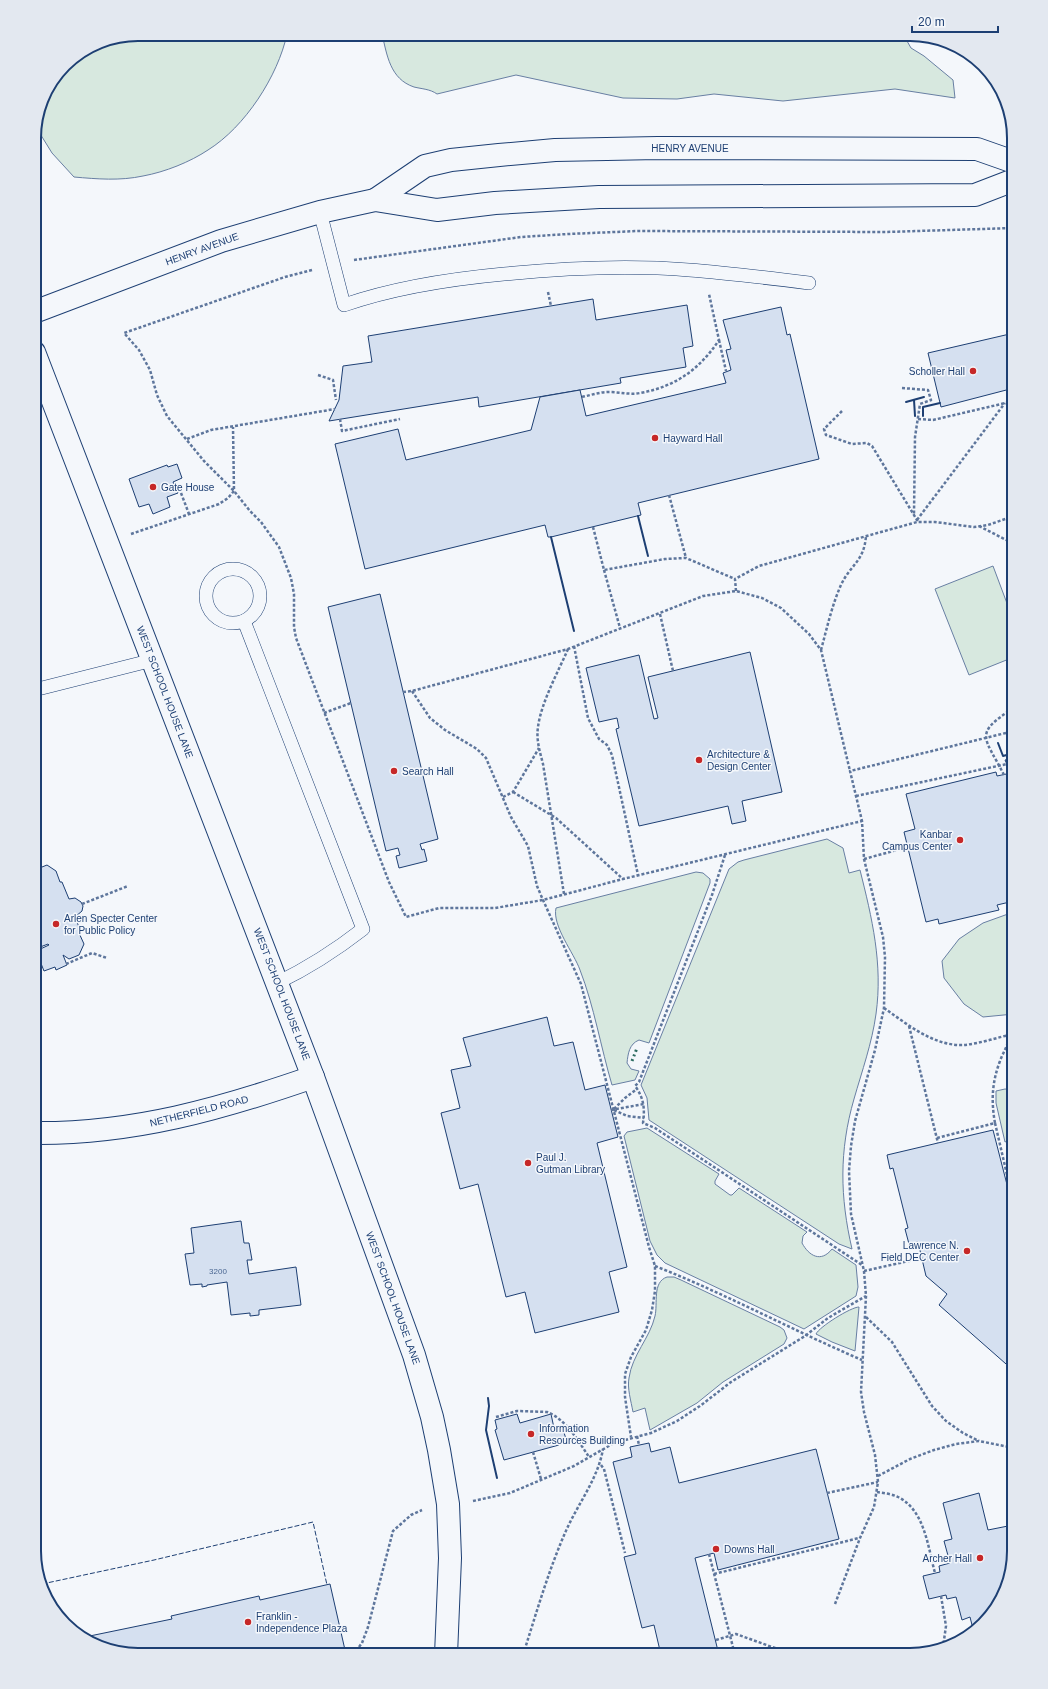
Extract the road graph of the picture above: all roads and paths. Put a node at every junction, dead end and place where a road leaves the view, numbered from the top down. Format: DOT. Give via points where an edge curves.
graph roads {
  1 [pos="1007,160"];
  2 [pos="1007,183"];
  3 [pos="375,200"];
  4 [pos="320,212"];
  5 [pos="809,283"];
  6 [pos="547,287"];
  7 [pos="707,287"];
  8 [pos="551,306"];
  9 [pos="41,309"];
  10 [pos="124,332"];
  11 [pos="719,340"];
  12 [pos="41,370"];
  13 [pos="726,371"];
  14 [pos="318,375"];
  15 [pos="902,388"];
  16 [pos="582,397"];
  17 [pos="336,400"];
  18 [pos="1006,403"];
  19 [pos="335,409"];
  20 [pos="842,411"];
  21 [pos="400,419"];
  22 [pos="918,419"];
  23 [pos="340,420"];
  24 [pos="234,427"];
  25 [pos="187,440"];
  26 [pos="234,491"];
  27 [pos="181,493"];
  28 [pos="669,495"];
  29 [pos="189,514"];
  30 [pos="914,515"];
  31 [pos="1007,518"];
  32 [pos="917,521"];
  33 [pos="979,526"];
  34 [pos="593,527"];
  35 [pos="128,535"];
  36 [pos="866,536"];
  37 [pos="1007,540"];
  38 [pos="686,558"];
  39 [pos="604,570"];
  40 [pos="735,579"];
  41 [pos="736,591"];
  42 [pos="660,614"];
  43 [pos="244,620"];
  44 [pos="620,628"];
  45 [pos="574,646"];
  46 [pos="568,649"];
  47 [pos="821,650"];
  48 [pos="153,660"];
  49 [pos="673,671"];
  50 [pos="41,688"];
  51 [pos="412,691"];
  52 [pos="403,692"];
  53 [pos="351,703"];
  54 [pos="1007,712"];
  55 [pos="324,713"];
  56 [pos="1007,733"];
  57 [pos="985,738"];
  58 [pos="539,747"];
  59 [pos="1007,764"];
  60 [pos="1000,766"];
  61 [pos="850,771"];
  62 [pos="1004,775"];
  63 [pos="513,792"];
  64 [pos="503,796"];
  65 [pos="856,796"];
  66 [pos="552,816"];
  67 [pos="862,821"];
  68 [pos="908,847"];
  69 [pos="725,854"];
  70 [pos="864,859"];
  71 [pos="638,875"];
  72 [pos="623,879"];
  73 [pos="128,886"];
  74 [pos="564,894"];
  75 [pos="543,900"];
  76 [pos="82,904"];
  77 [pos="107,958"];
  78 [pos="66,964"];
  79 [pos="277,983"];
  80 [pos="884,1008"];
  81 [pos="909,1025"];
  82 [pos="1007,1035"];
  83 [pos="1007,1048"];
  84 [pos="313,1077"];
  85 [pos="638,1089"];
  86 [pos="644,1104"];
  87 [pos="612,1110"];
  88 [pos="644,1118"];
  89 [pos="995,1124"];
  90 [pos="41,1133"];
  91 [pos="937,1138"];
  92 [pos="938,1143"];
  93 [pos="1007,1173"];
  94 [pos="922,1258"];
  95 [pos="863,1265"];
  96 [pos="655,1266"];
  97 [pos="864,1271"];
  98 [pos="866,1296"];
  99 [pos="865,1316"];
  100 [pos="805,1336"];
  101 [pos="862,1360"];
  102 [pos="496,1417"];
  103 [pos="637,1436"];
  104 [pos="631,1437"];
  105 [pos="979,1441"];
  106 [pos="639,1445"];
  107 [pos="1007,1447"];
  108 [pos="603,1449"];
  109 [pos="533,1452"];
  110 [pos="589,1457"];
  111 [pos="600,1465"];
  112 [pos="878,1476"];
  113 [pos="541,1480"];
  114 [pos="878,1482"];
  115 [pos="877,1492"];
  116 [pos="827,1493"];
  117 [pos="473,1501"];
  118 [pos="426,1508"];
  119 [pos="860,1538"];
  120 [pos="625,1553"];
  121 [pos="709,1554"];
  122 [pos="935,1573"];
  123 [pos="714,1574"];
  124 [pos="941,1596"];
  125 [pos="835,1604"];
  126 [pos="730,1635"];
  127 [pos="716,1640"];
  128 [pos="944,1642"];
  129 [pos="358,1648"];
  130 [pos="446,1648"];
  131 [pos="525,1648"];
  132 [pos="733,1648"];
  133 [pos="775,1648"];
  1 -- 3 [label="street, HENRY AVENUE" via="977,149 555,150 451,160 425,166"];
  2 -- 3 [label="street, HENRY AVENUE" via="975,195 600,197 495,203 437,210"];
  3 -- 4 [label="street, HENRY AVENUE"];
  4 -- 5 [label="lane" via="344,305 369,296 463,277 545,270 687,270"];
  4 -- 9 [label="street, HENRY AVENUE" via="221,241"];
  6 -- 8 [label="path"];
  7 -- 11 [label="path"];
  10 -- 25 [label="path" via="139,350 150,370 167,416"];
  11 -- 13 [label="path"];
  11 -- 16 [label="path" via="702,363 689,374 665,387 639,393 608,392"];
  12 -- 48 [label="street, WEST SCHOOL HOUSE LANE"];
  14 -- 17 [label="path" via="333,380"];
  15 -- 22 [label="path" via="928,390 931,400 920,404"];
  18 -- 22 [label="path" via="933,420"];
  18 -- 32 [label="path"];
  19 -- 24 [label="path"];
  20 -- 30 [label="path" via="824,429 826,435 852,444 867,443 872,446"];
  21 -- 23 [label="path" via="342,431"];
  22 -- 30 [label="path" via="915,436"];
  24 -- 25 [label="path" via="211,430"];
  24 -- 26 [label="path"];
  25 -- 26 [label="path"];
  26 -- 29 [label="path" via="219,504"];
  26 -- 55 [label="path" via="271,534 287,562 294,594 296,638"];
  27 -- 29 [label="path"];
  28 -- 38 [label="path"];
  29 -- 35 [label="path"];
  30 -- 32 [label="path"];
  31 -- 33 [label="path"];
  32 -- 33 [label="path"];
  32 -- 36 [label="path"];
  33 -- 37 [label="path"];
  34 -- 39 [label="path"];
  36 -- 40 [label="path" via="759,566"];
  36 -- 47 [label="path" via="861,557 842,582 838,592"];
  38 -- 39 [label="path" via="665,559"];
  38 -- 40 [label="path"];
  39 -- 44 [label="path"];
  40 -- 41 [label="path"];
  41 -- 42 [label="path" via="703,596"];
  41 -- 47 [label="path" via="762,598 780,608 809,634"];
  42 -- 44 [label="path"];
  42 -- 49 [label="path"];
  43 -- 43 [label="lane" via="253,615 258,606 258,585 243,571 222,571 208,586 206,597 209,607 214,616 223,621 234,623"];
  43 -- 79 [label="lane" via="363,929 338,949"];
  44 -- 45 [label="path"];
  45 -- 46 [label="path"];
  45 -- 71 [label="path" via="588,718 599,739 607,745 612,755"];
  46 -- 51 [label="path"];
  46 -- 58 [label="path" via="540,717"];
  47 -- 61 [label="path"];
  48 -- 50 [label="lane"];
  48 -- 79 [label="street, WEST SCHOOL HOUSE LANE"];
  51 -- 52 [label="path"];
  51 -- 64 [label="path" via="430,718 482,753"];
  53 -- 55 [label="path"];
  54 -- 57 [label="path" via="987,729"];
  55 -- 75 [label="path" via="389,882 406,917 439,908 495,908"];
  56 -- 57 [label="path"];
  57 -- 60 [label="path"];
  57 -- 61 [label="path"];
  58 -- 63 [label="path"];
  58 -- 66 [label="path"];
  59 -- 60 [label="path"];
  60 -- 62 [label="path"];
  60 -- 65 [label="path"];
  61 -- 65 [label="path"];
  63 -- 64 [label="path"];
  63 -- 66 [label="path"];
  64 -- 75 [label="path" via="511,818 528,846 537,886"];
  65 -- 67 [label="path"];
  66 -- 72 [label="path"];
  66 -- 74 [label="path"];
  67 -- 69 [label="path"];
  67 -- 70 [label="path"];
  68 -- 70 [label="path"];
  69 -- 71 [label="path"];
  69 -- 85 [label="path" via="712,894 639,1082 635,1086"];
  70 -- 80 [label="path" via="883,937"];
  71 -- 72 [label="path"];
  72 -- 74 [label="path"];
  73 -- 76 [label="path"];
  74 -- 75 [label="path"];
  75 -- 87 [label="path" via="581,984"];
  77 -- 78 [label="path" via="92,953"];
  79 -- 84 [label="street, WEST SCHOOL HOUSE LANE"];
  80 -- 81 [label="path"];
  80 -- 95 [label="path" via="851,1146 851,1214"];
  81 -- 82 [label="path" via="934,1039 953,1044"];
  81 -- 91 [label="path"];
  83 -- 89 [label="path" via="996,1072 992,1090"];
  84 -- 90 [label="street, NETHERFIELD ROAD" via="232,1104 160,1122 109,1130"];
  84 -- 130 [label="street, WEST SCHOOL HOUSE LANE" via="414,1355 432,1417 448,1504 450,1558"];
  85 -- 86 [label="path"];
  85 -- 87 [label="path"];
  86 -- 87 [label="path"];
  86 -- 88 [label="path"];
  87 -- 88 [label="path" via="627,1116"];
  87 -- 96 [label="path"];
  88 -- 95 [label="path" via="644,1123"];
  89 -- 91 [label="path"];
  89 -- 93 [label="path"];
  91 -- 92 [label="path"];
  94 -- 97 [label="path"];
  95 -- 97 [label="path"];
  96 -- 100 [label="path" via="680,1275"];
  96 -- 104 [label="path" via="655,1291 650,1320 625,1374 625,1397"];
  97 -- 98 [label="path"];
  98 -- 99 [label="path"];
  98 -- 100 [label="path" via="828,1318"];
  99 -- 101 [label="path"];
  99 -- 105 [label="path" via="892,1342 932,1406 946,1421"];
  100 -- 101 [label="path"];
  100 -- 103 [label="path" via="731,1382 677,1421 651,1433"];
  101 -- 112 [label="path" via="861,1392"];
  102 -- 110 [label="path" via="517,1411 552,1414 562,1421"];
  103 -- 104 [label="path"];
  103 -- 106 [label="path"];
  104 -- 108 [label="path"];
  105 -- 107 [label="path"];
  105 -- 112 [label="path" via="934,1450"];
  108 -- 110 [label="path"];
  108 -- 111 [label="path"];
  109 -- 113 [label="path"];
  110 -- 113 [label="path"];
  111 -- 120 [label="path" via="604,1469"];
  111 -- 131 [label="path" via="560,1544"];
  112 -- 114 [label="path"];
  113 -- 117 [label="path" via="500,1496"];
  114 -- 115 [label="path"];
  114 -- 116 [label="path"];
  115 -- 119 [label="path" via="874,1507"];
  115 -- 122 [label="path" via="898,1497 915,1511"];
  118 -- 129 [label="path" via="411,1515 393,1531 368,1627"];
  119 -- 123 [label="path"];
  119 -- 125 [label="path"];
  121 -- 123 [label="path"];
  123 -- 126 [label="path"];
  124 -- 128 [label="path" via="946,1626"];
  126 -- 127 [label="path"];
  126 -- 132 [label="path"];
  126 -- 133 [label="path" via="736,1634"];
}
